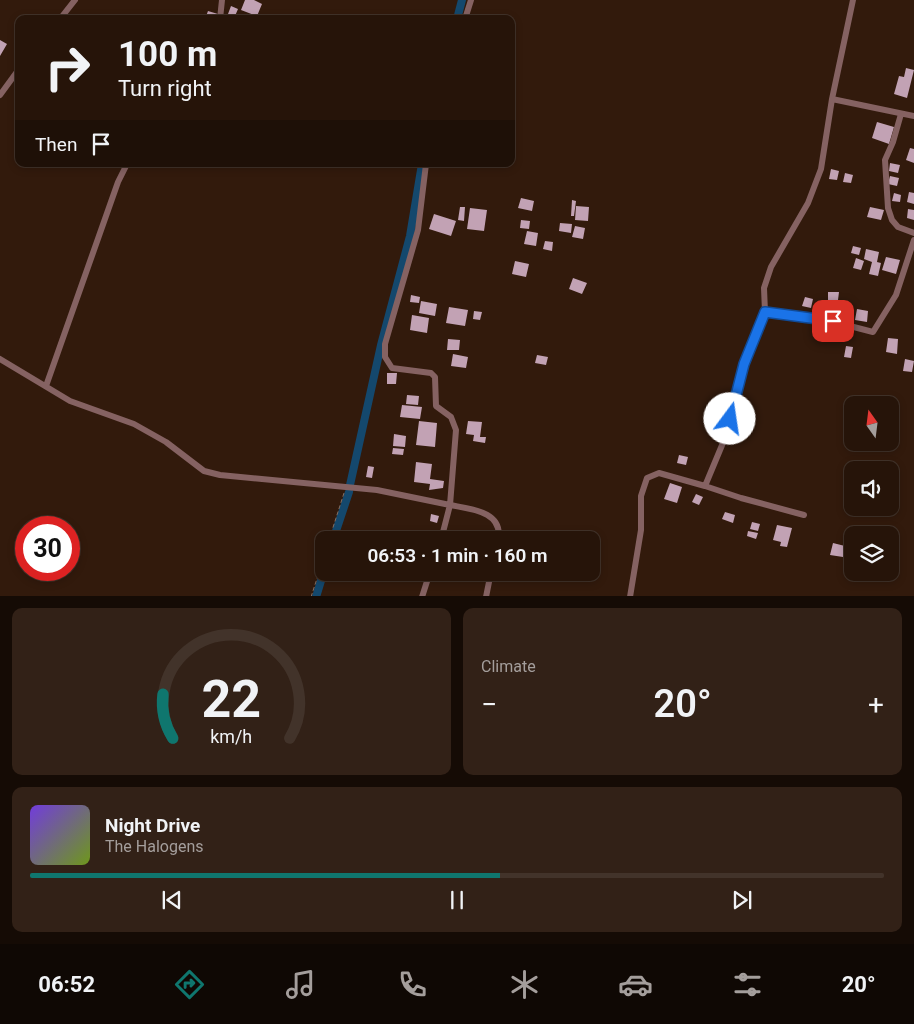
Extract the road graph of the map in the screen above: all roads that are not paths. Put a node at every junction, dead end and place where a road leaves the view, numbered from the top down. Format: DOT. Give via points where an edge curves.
graph roads {
  1 [pos="75,0"];
  2 [pos="222,0"];
  3 [pos="471,0"];
  4 [pos="853,0"];
  5 [pos="63,15"];
  6 [pos="220,15"];
  7 [pos="466,15"];
  8 [pos="15,74"];
  9 [pos="0,95"];
  10 [pos="832,99"];
  11 [pos="901,114"];
  12 [pos="914,116"];
  13 [pos="126,167"];
  14 [pos="426,167"];
  15 [pos="914,233"];
  16 [pos="914,240"];
  17 [pos="765,312"];
  18 [pos="0,359"];
  19 [pos="46,386"];
  20 [pos="705,486"];
  21 [pos="450,504"];
  22 [pos="804,515"];
  23 [pos="443,531"];
  24 [pos="498,531"];
  25 [pos="427,581"];
  26 [pos="489,581"];
  27 [pos="422,596"];
  28 [pos="486,596"];
  29 [pos="630,596"];
  1 -- 5 [label="street"];
  2 -- 6 [label="street"];
  3 -- 7 [label="street"];
  4 -- 10 [label="street"];
  8 -- 9 [label="street"];
  10 -- 11 [label="street"];
  10 -- 17 [label="street" via="821,170 808,203 771,268 764,288"];
  11 -- 12 [label="street"];
  11 -- 15 [label="street" via="885,160 888,208 898,227"];
  13 -- 19 [label="street" via="112,197"];
  14 -- 21 [label="street" via="418,230 385,357 392,368 431,373 435,377 436,406 451,418 456,430"];
  16 -- 17 [label="street" via="896,295 873,332 815,317"];
  17 -- 20 [label="street" via="744,364 725,438"];
  18 -- 19 [label="street"];
  19 -- 21 [label="street" via="90,410 124,418 166,442 204,471 377,490"];
  20 -- 22 [label="street"];
  20 -- 29 [label="street" via="659,474 647,478 641,496 641,530"];
  21 -- 23 [label="street"];
  21 -- 24 [label="street" via="495,519"];
  25 -- 27 [label="street"];
  26 -- 28 [label="street"];
}
